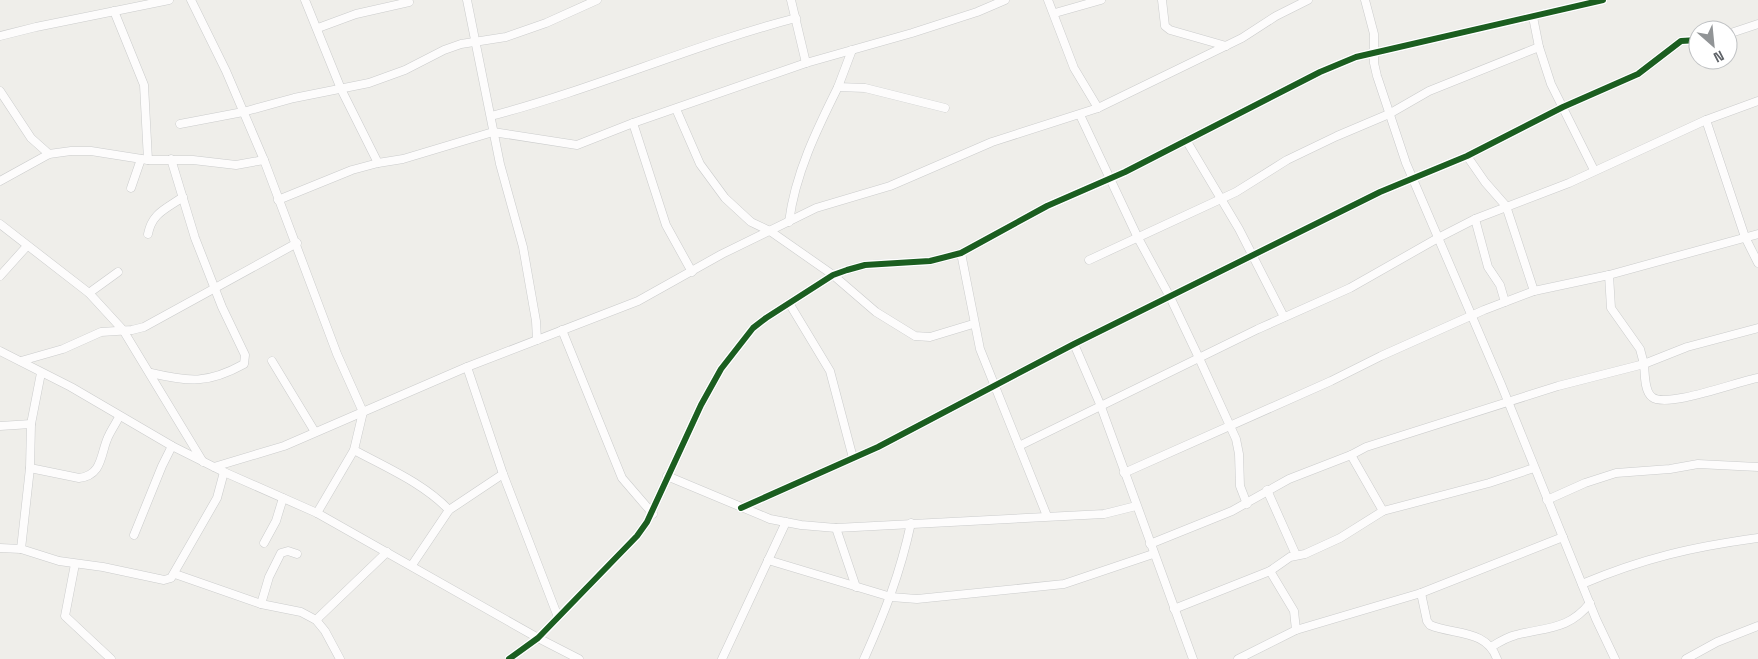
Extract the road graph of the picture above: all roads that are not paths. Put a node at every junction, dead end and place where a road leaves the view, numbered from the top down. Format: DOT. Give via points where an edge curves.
graph roads {
  1 [pos="169,0"];
  2 [pos="191,0"];
  3 [pos="304,0"];
  4 [pos="467,0"];
  5 [pos="597,0"];
  6 [pos="791,0"];
  7 [pos="1005,0"];
  8 [pos="1048,0"];
  9 [pos="1101,0"];
  10 [pos="1162,0"];
  11 [pos="1308,0"];
  12 [pos="1365,0"];
  13 [pos="1603,0"];
  14 [pos="155,1"];
  15 [pos="409,2"];
  16 [pos="114,11"];
  17 [pos="1055,13"];
  18 [pos="796,18"];
  19 [pos="1533,18"];
  20 [pos="1758,24"];
  21 [pos="318,28"];
  22 [pos="1738,31"];
  23 [pos="0,36"];
  24 [pos="1688,41"];
  25 [pos="478,42"];
  26 [pos="1226,46"];
  27 [pos="1539,48"];
  28 [pos="852,50"];
  29 [pos="1374,52"];
  30 [pos="806,63"];
  31 [pos="838,87"];
  32 [pos="340,89"];
  33 [pos="0,91"];
  34 [pos="1758,101"];
  35 [pos="1563,107"];
  36 [pos="676,108"];
  37 [pos="945,108"];
  38 [pos="1098,108"];
  39 [pos="243,112"];
  40 [pos="1389,114"];
  41 [pos="1080,115"];
  42 [pos="491,116"];
  43 [pos="1706,120"];
  44 [pos="633,123"];
  45 [pos="180,124"];
  46 [pos="493,132"];
  47 [pos="1186,140"];
  48 [pos="49,154"];
  49 [pos="1467,156"];
  50 [pos="171,159"];
  51 [pos="144,160"];
  52 [pos="264,160"];
  53 [pos="378,163"];
  54 [pos="1594,170"];
  55 [pos="1413,178"];
  56 [pos="1110,180"];
  57 [pos="0,182"];
  58 [pos="132,188"];
  59 [pos="183,198"];
  60 [pos="1221,199"];
  61 [pos="278,200"];
  62 [pos="1506,206"];
  63 [pos="1475,219"];
  64 [pos="789,222"];
  65 [pos="0,224"];
  66 [pos="770,231"];
  67 [pos="148,234"];
  68 [pos="1758,234"];
  69 [pos="1746,237"];
  70 [pos="1138,238"];
  71 [pos="1438,238"];
  72 [pos="297,243"];
  73 [pos="27,246"];
  74 [pos="961,253"];
  75 [pos="1252,255"];
  76 [pos="1089,260"];
  77 [pos="1758,262"];
  78 [pos="118,272"];
  79 [pos="692,272"];
  80 [pos="1608,274"];
  81 [pos="833,275"];
  82 [pos="0,276"];
  83 [pos="215,287"];
  84 [pos="1534,291"];
  85 [pos="89,294"];
  86 [pos="1170,297"];
  87 [pos="1505,302"];
  88 [pos="789,303"];
  89 [pos="1472,316"];
  90 [pos="1284,317"];
  91 [pos="973,324"];
  92 [pos="1758,328"];
  93 [pos="123,330"];
  94 [pos="562,330"];
  95 [pos="537,340"];
  96 [pos="1074,344"];
  97 [pos="0,351"];
  98 [pos="1199,358"];
  99 [pos="21,361"];
  100 [pos="272,361"];
  101 [pos="1644,364"];
  102 [pos="467,367"];
  103 [pos="41,373"];
  104 [pos="151,373"];
  105 [pos="1758,378"];
  106 [pos="994,384"];
  107 [pos="1508,404"];
  108 [pos="1100,405"];
  109 [pos="362,412"];
  110 [pos="119,417"];
  111 [pos="32,424"];
  112 [pos="0,426"];
  113 [pos="1230,426"];
  114 [pos="315,432"];
  115 [pos="172,446"];
  116 [pos="1019,446"];
  117 [pos="354,450"];
  118 [pos="1351,455"];
  119 [pos="853,458"];
  120 [pos="203,462"];
  121 [pos="214,467"];
  122 [pos="1758,467"];
  123 [pos="30,468"];
  124 [pos="1534,468"];
  125 [pos="224,472"];
  126 [pos="1124,473"];
  127 [pos="503,474"];
  128 [pos="667,476"];
  129 [pos="1267,490"];
  130 [pos="282,498"];
  131 [pos="1547,500"];
  132 [pos="1247,504"];
  133 [pos="1136,506"];
  134 [pos="741,508"];
  135 [pos="450,510"];
  136 [pos="1383,511"];
  137 [pos="317,513"];
  138 [pos="653,514"];
  139 [pos="1047,516"];
  140 [pos="786,522"];
  141 [pos="910,523"];
  142 [pos="836,528"];
  143 [pos="134,535"];
  144 [pos="1563,537"];
  145 [pos="1758,538"];
  146 [pos="264,543"];
  147 [pos="1150,544"];
  148 [pos="0,548"];
  149 [pos="21,550"];
  150 [pos="387,552"];
  151 [pos="296,554"];
  152 [pos="1153,554"];
  153 [pos="1296,555"];
  154 [pos="768,560"];
  155 [pos="75,564"];
  156 [pos="412,565"];
  157 [pos="1270,571"];
  158 [pos="175,574"];
  159 [pos="1582,584"];
  160 [pos="856,586"];
  161 [pos="1422,593"];
  162 [pos="891,597"];
  163 [pos="1590,603"];
  164 [pos="261,604"];
  165 [pos="1174,609"];
  166 [pos="558,617"];
  167 [pos="316,620"];
  168 [pos="1758,626"];
  169 [pos="1296,630"];
  170 [pos="538,638"];
  171 [pos="1491,647"];
  172 [pos="111,659"];
  173 [pos="340,659"];
  174 [pos="509,659"];
  175 [pos="579,659"];
  176 [pos="722,659"];
  177 [pos="864,659"];
  178 [pos="1193,659"];
  179 [pos="1238,659"];
  180 [pos="1498,659"];
  181 [pos="1615,659"];
  182 [pos="1686,659"];
  1 -- 14 [label="street"];
  2 -- 39 [label="street"];
  3 -- 21 [label="street"];
  4 -- 25 [label="street"];
  5 -- 25 [label="street" via="546,23 506,37"];
  6 -- 18 [label="street"];
  7 -- 28 [label="street" via="977,12"];
  8 -- 17 [label="street"];
  9 -- 17 [label="street"];
  10 -- 26 [label="street" via="1165,26 1170,30"];
  11 -- 26 [label="street"];
  12 -- 29 [label="street" via="1374,34"];
  13 -- 19 [label="street"];
  14 -- 16 [label="street"];
  15 -- 21 [label="street" via="356,14"];
  16 -- 23 [label="street"];
  16 -- 51 [label="street" via="144,85"];
  17 -- 38 [label="street" via="1074,68"];
  18 -- 30 [label="street"];
  18 -- 42 [label="street"];
  19 -- 27 [label="street"];
  19 -- 29 [label="street"];
  20 -- 22 [label="street"];
  21 -- 32 [label="street"];
  24 -- 35 [label="street" via="1681,42 1638,74"];
  25 -- 32 [label="street" via="444,50 387,77"];
  25 -- 42 [label="street"];
  26 -- 38 [label="street"];
  27 -- 35 [label="street"];
  27 -- 40 [label="street" via="1430,91"];
  28 -- 30 [label="street"];
  28 -- 31 [label="street"];
  29 -- 40 [label="street" via="1377,76"];
  29 -- 47 [label="street" via="1320,72"];
  30 -- 36 [label="street"];
  31 -- 37 [label="street" via="872,90"];
  31 -- 64 [label="street" via="808,153"];
  32 -- 39 [label="street"];
  32 -- 53 [label="street"];
  33 -- 48 [label="street" via="31,138"];
  34 -- 43 [label="street"];
  35 -- 49 [label="street"];
  35 -- 54 [label="street"];
  36 -- 44 [label="street"];
  36 -- 66 [label="street" via="700,164 725,198 751,222"];
  38 -- 41 [label="street"];
  39 -- 45 [label="street"];
  39 -- 52 [label="street"];
  40 -- 55 [label="street"];
  40 -- 60 [label="street" via="1287,160"];
  41 -- 56 [label="street"];
  41 -- 64 [label="street" via="992,142 901,182 816,208"];
  42 -- 46 [label="street"];
  43 -- 54 [label="street"];
  43 -- 69 [label="street"];
  44 -- 46 [label="street" via="577,146"];
  44 -- 79 [label="street" via="666,225"];
  46 -- 53 [label="street" via="403,159"];
  46 -- 95 [label="street" via="523,247"];
  47 -- 56 [label="street"];
  47 -- 60 [label="street"];
  48 -- 51 [label="street" via="91,151"];
  48 -- 57 [label="street"];
  49 -- 55 [label="street"];
  49 -- 62 [label="street" via="1484,182"];
  50 -- 51 [label="street"];
  50 -- 52 [label="street" via="236,165"];
  50 -- 59 [label="street"];
  51 -- 58 [label="street"];
  52 -- 61 [label="street"];
  53 -- 61 [label="street"];
  54 -- 62 [label="street" via="1569,183"];
  55 -- 71 [label="street"];
  55 -- 75 [label="street"];
  56 -- 70 [label="street"];
  56 -- 74 [label="street" via="1047,206"];
  59 -- 67 [label="street" via="154,216"];
  59 -- 83 [label="street"];
  60 -- 70 [label="street"];
  60 -- 75 [label="street"];
  61 -- 72 [label="street"];
  62 -- 63 [label="street"];
  62 -- 84 [label="street"];
  63 -- 71 [label="street"];
  63 -- 87 [label="street" via="1488,267 1500,285"];
  64 -- 66 [label="street"];
  65 -- 73 [label="street"];
  66 -- 79 [label="street"];
  66 -- 81 [label="street"];
  68 -- 69 [label="street"];
  69 -- 77 [label="street"];
  69 -- 80 [label="street"];
  70 -- 76 [label="street"];
  70 -- 86 [label="street"];
  71 -- 89 [label="street"];
  71 -- 90 [label="street" via="1350,288"];
  72 -- 83 [label="street"];
  72 -- 109 [label="street" via="337,354"];
  73 -- 82 [label="street"];
  73 -- 85 [label="street"];
  74 -- 81 [label="street" via="930,261 865,265"];
  74 -- 91 [label="street"];
  75 -- 86 [label="street"];
  75 -- 90 [label="street"];
  78 -- 85 [label="street"];
  79 -- 94 [label="street" via="638,301"];
  80 -- 84 [label="street"];
  80 -- 101 [label="street" via="1611,308 1640,349"];
  81 -- 88 [label="street"];
  81 -- 91 [label="street" via="876,312 915,336 930,337"];
  83 -- 93 [label="street" via="144,326"];
  83 -- 104 [label="street" via="245,355 244,364 225,375 203,381 184,381"];
  84 -- 87 [label="street"];
  85 -- 93 [label="street"];
  86 -- 96 [label="street"];
  86 -- 98 [label="street"];
  87 -- 89 [label="street"];
  88 -- 119 [label="street" via="830,371"];
  88 -- 128 [label="street" via="753,328 721,369"];
  89 -- 107 [label="street"];
  89 -- 113 [label="street"];
  90 -- 98 [label="street"];
  91 -- 106 [label="street"];
  92 -- 101 [label="street" via="1688,347"];
  93 -- 99 [label="street" via="101,332 63,349"];
  93 -- 104 [label="street"];
  94 -- 95 [label="street"];
  94 -- 138 [label="street" via="622,478"];
  95 -- 102 [label="street"];
  96 -- 106 [label="street"];
  96 -- 108 [label="street"];
  97 -- 99 [label="street"];
  98 -- 108 [label="street"];
  98 -- 113 [label="street"];
  99 -- 103 [label="street"];
  100 -- 114 [label="street"];
  101 -- 105 [label="street" via="1648,392 1658,400"];
  101 -- 107 [label="street" via="1600,374"];
  102 -- 109 [label="street"];
  102 -- 127 [label="street"];
  103 -- 110 [label="street" via="71,387"];
  103 -- 111 [label="street"];
  104 -- 120 [label="street"];
  106 -- 116 [label="street"];
  106 -- 119 [label="street"];
  107 -- 118 [label="street" via="1388,439"];
  107 -- 124 [label="street"];
  108 -- 116 [label="street"];
  108 -- 126 [label="street"];
  109 -- 114 [label="street"];
  109 -- 117 [label="street"];
  110 -- 115 [label="street"];
  110 -- 123 [label="street" via="108,435 98,468 87,477"];
  111 -- 112 [label="street"];
  111 -- 123 [label="street"];
  113 -- 126 [label="street"];
  113 -- 132 [label="street" via="1239,454 1238,476"];
  114 -- 121 [label="street" via="261,455"];
  115 -- 120 [label="street"];
  115 -- 143 [label="street"];
  116 -- 139 [label="street"];
  117 -- 135 [label="street" via="411,480"];
  117 -- 137 [label="street"];
  118 -- 129 [label="street"];
  118 -- 136 [label="street"];
  119 -- 134 [label="street"];
  120 -- 121 [label="street"];
  121 -- 125 [label="street"];
  122 -- 131 [label="street" via="1698,464 1616,474 1585,483"];
  123 -- 149 [label="street"];
  124 -- 131 [label="street"];
  124 -- 136 [label="street"];
  125 -- 130 [label="street"];
  125 -- 158 [label="street" via="217,498"];
  126 -- 133 [label="street"];
  127 -- 135 [label="street"];
  127 -- 166 [label="street"];
  128 -- 134 [label="street"];
  128 -- 138 [label="street"];
  129 -- 132 [label="street"];
  129 -- 153 [label="street"];
  130 -- 137 [label="street"];
  130 -- 146 [label="street" via="276,521"];
  131 -- 144 [label="street"];
  132 -- 147 [label="street"];
  133 -- 139 [label="street" via="1104,514"];
  133 -- 147 [label="street"];
  134 -- 140 [label="street"];
  135 -- 156 [label="street"];
  136 -- 153 [label="street" via="1340,538 1306,554"];
  137 -- 150 [label="street"];
  138 -- 166 [label="street" via="637,536"];
  139 -- 141 [label="street"];
  140 -- 142 [label="street"];
  140 -- 154 [label="street"];
  141 -- 142 [label="street"];
  141 -- 162 [label="street"];
  142 -- 160 [label="street"];
  144 -- 159 [label="street"];
  144 -- 161 [label="street"];
  145 -- 159 [label="street" via="1703,546 1639,561"];
  147 -- 152 [label="street"];
  148 -- 149 [label="street"];
  149 -- 155 [label="street"];
  150 -- 156 [label="street"];
  150 -- 167 [label="street"];
  151 -- 164 [label="street" via="281,553"];
  152 -- 162 [label="street" via="1064,584 917,599"];
  152 -- 165 [label="street"];
  153 -- 157 [label="street"];
  154 -- 160 [label="street"];
  154 -- 176 [label="street"];
  155 -- 158 [label="street" via="164,580"];
  155 -- 172 [label="street" via="65,616"];
  156 -- 170 [label="street"];
  157 -- 165 [label="street"];
  157 -- 169 [label="street" via="1294,611"];
  158 -- 164 [label="street"];
  159 -- 163 [label="street"];
  160 -- 162 [label="street"];
  161 -- 169 [label="street"];
  161 -- 171 [label="street" via="1430,625 1469,633"];
  162 -- 177 [label="street"];
  163 -- 171 [label="street" via="1573,620 1537,632 1515,635"];
  163 -- 181 [label="street"];
  164 -- 167 [label="street" via="301,612"];
  165 -- 178 [label="street"];
  166 -- 170 [label="street"];
  167 -- 173 [label="street"];
  168 -- 182 [label="street"];
  169 -- 179 [label="street"];
  170 -- 174 [label="street"];
  170 -- 175 [label="street"];
  171 -- 180 [label="street"];
}
